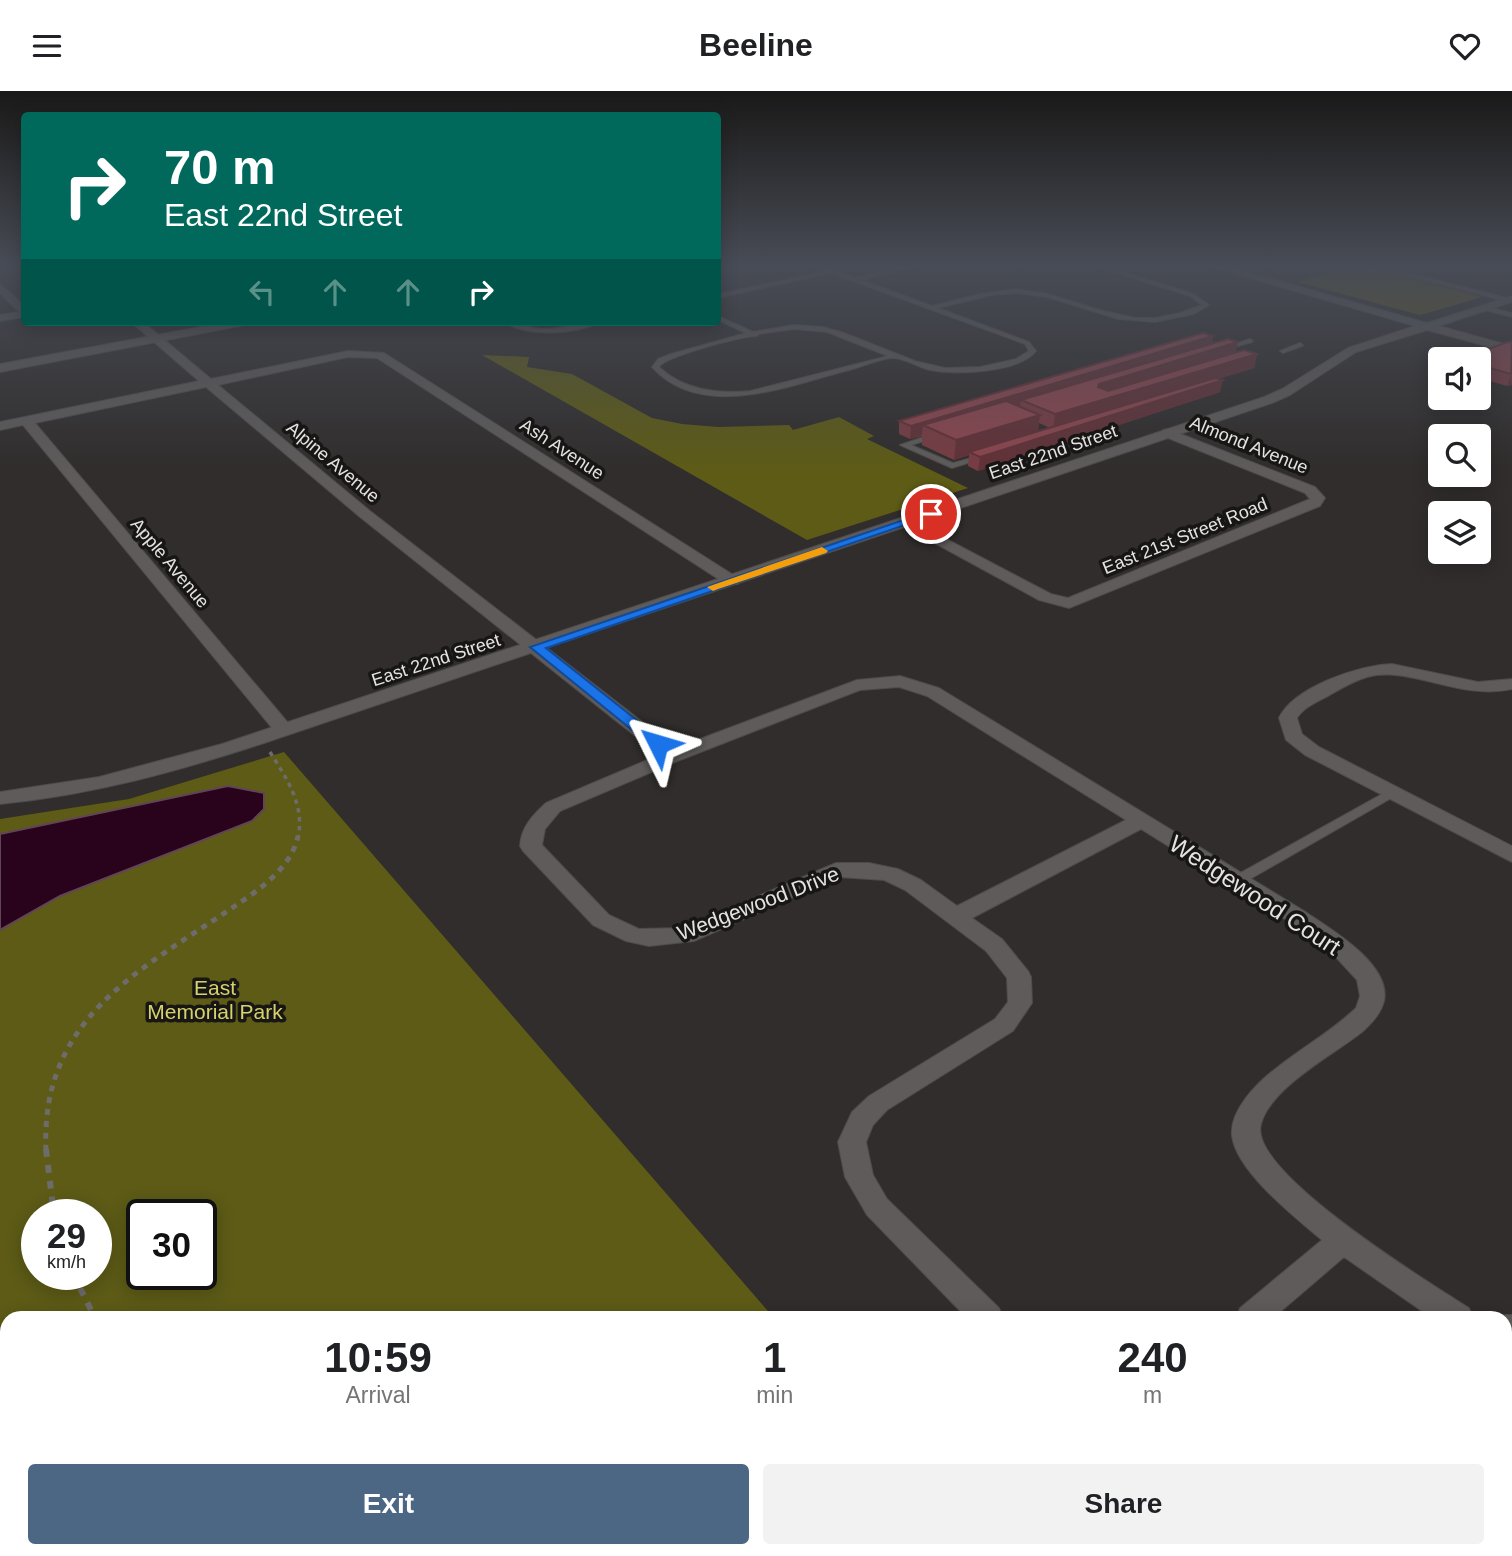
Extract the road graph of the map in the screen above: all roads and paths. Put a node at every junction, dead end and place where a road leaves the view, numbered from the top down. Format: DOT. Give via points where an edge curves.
graph roads {
  1 [pos="149,333"];
  2 [pos="186,333"];
  3 [pos="751,333"];
  4 [pos="763,333"];
  5 [pos="837,333"];
  6 [pos="1001,333"];
  7 [pos="1403,333"];
  8 [pos="1452,333"];
  9 [pos="755,335"];
  10 [pos="156,339"];
  11 [pos="1250,341"];
  12 [pos="1300,345"];
  13 [pos="1512,350"];
  14 [pos="1283,351"];
  15 [pos="1211,352"];
  16 [pos="894,356"];
  17 [pos="0,368"];
  18 [pos="209,383"];
  19 [pos="26,421"];
  20 [pos="0,426"];
  21 [pos="954,430"];
  22 [pos="1168,433"];
  23 [pos="990,455"];
  24 [pos="1315,495"];
  25 [pos="905,523"];
  26 [pos="732,580"];
  27 [pos="537,647"];
  28 [pos="1512,684"];
  29 [pos="284,730"];
  30 [pos="260,738"];
  31 [pos="673,756"];
  32 [pos="1391,793"];
  33 [pos="0,798"];
  34 [pos="1141,821"];
  35 [pos="1512,855"];
  36 [pos="1238,880"];
  37 [pos="957,916"];
  38 [pos="51,1199"];
  39 [pos="1344,1239"];
  40 [pos="81,1290"];
  41 [pos="92,1311"];
  42 [pos="981,1311"];
  43 [pos="1259,1311"];
  44 [pos="1447,1311"];
  1 -- 10 [label="street, Alpine Avenue"];
  2 -- 10 [label="street"];
  3 -- 9 [label="lane"];
  4 -- 9 [label="lane"];
  5 -- 16 [label="lane"];
  6 -- 16 [label="lane" via="1027,343 1033,351 1021,359 960,373 929,369"];
  7 -- 22 [label="street, East 22nd Street" via="1352,350 1268,400"];
  8 -- 13 [label="street"];
  9 -- 16 [label="lane" via="673,355 655,367 694,390 730,395"];
  10 -- 17 [label="street"];
  10 -- 18 [label="street, Alpine Avenue"];
  11 -- 15 [label="lane"];
  12 -- 14 [label="lane"];
  18 -- 19 [label="street"];
  18 -- 26 [label="street, Ash Avenue" via="348,354 380,355"];
  18 -- 27 [label="street, Alpine Avenue" via="365,514"];
  19 -- 20 [label="street"];
  19 -- 29 [label="street, Apple Avenue"];
  21 -- 23 [label="lane" via="904,445 952,466"];
  22 -- 24 [label="street, Almond Avenue"];
  22 -- 25 [label="street, East 22nd Street"];
  24 -- 25 [label="street, East 21st Street Road" via="1315,503 1075,602 1045,597"];
  25 -- 26 [label="street, East 22nd Street"];
  26 -- 27 [label="street, East 22nd Street"];
  27 -- 29 [label="street, East 22nd Street"];
  27 -- 31 [label="street"];
  28 -- 32 [label="street" via="1470,687 1406,671 1375,670 1293,708 1289,726 1299,741"];
  29 -- 30 [label="street, East 22nd Street"];
  30 -- 33 [label="street, East 22nd Street" via="131,775"];
  30 -- 38 [label="path" via="289,780 301,812 301,834 291,855 265,884 104,998 78,1027 52,1080 46,1123"];
  31 -- 34 [label="street, Wedgewood Court" via="857,685 900,681 933,692"];
  31 -- 37 [label="street, Wedgewood Drive" via="564,800 538,821 530,838 535,852 610,926 634,936 685,936 844,869 890,874"];
  32 -- 35 [label="street"];
  32 -- 36 [label="lane"];
  34 -- 36 [label="street, Wedgewood Court"];
  34 -- 37 [label="street"];
  36 -- 39 [label="street, Wedgewood Court" via="1342,949 1365,972 1372,988 1371,1005 1357,1022 1265,1091 1247,1127 1246,1138 1268,1175"];
  37 -- 42 [label="street, Wedgewood Drive" via="1008,961 1019,977 1020,1003 1004,1025 878,1103 862,1119 852,1142 859,1177 877,1207"];
  39 -- 43 [label="street"];
  39 -- 44 [label="street, Wedgewood Court" via="1390,1276"];
  40 -- 41 [label="path"];
}
